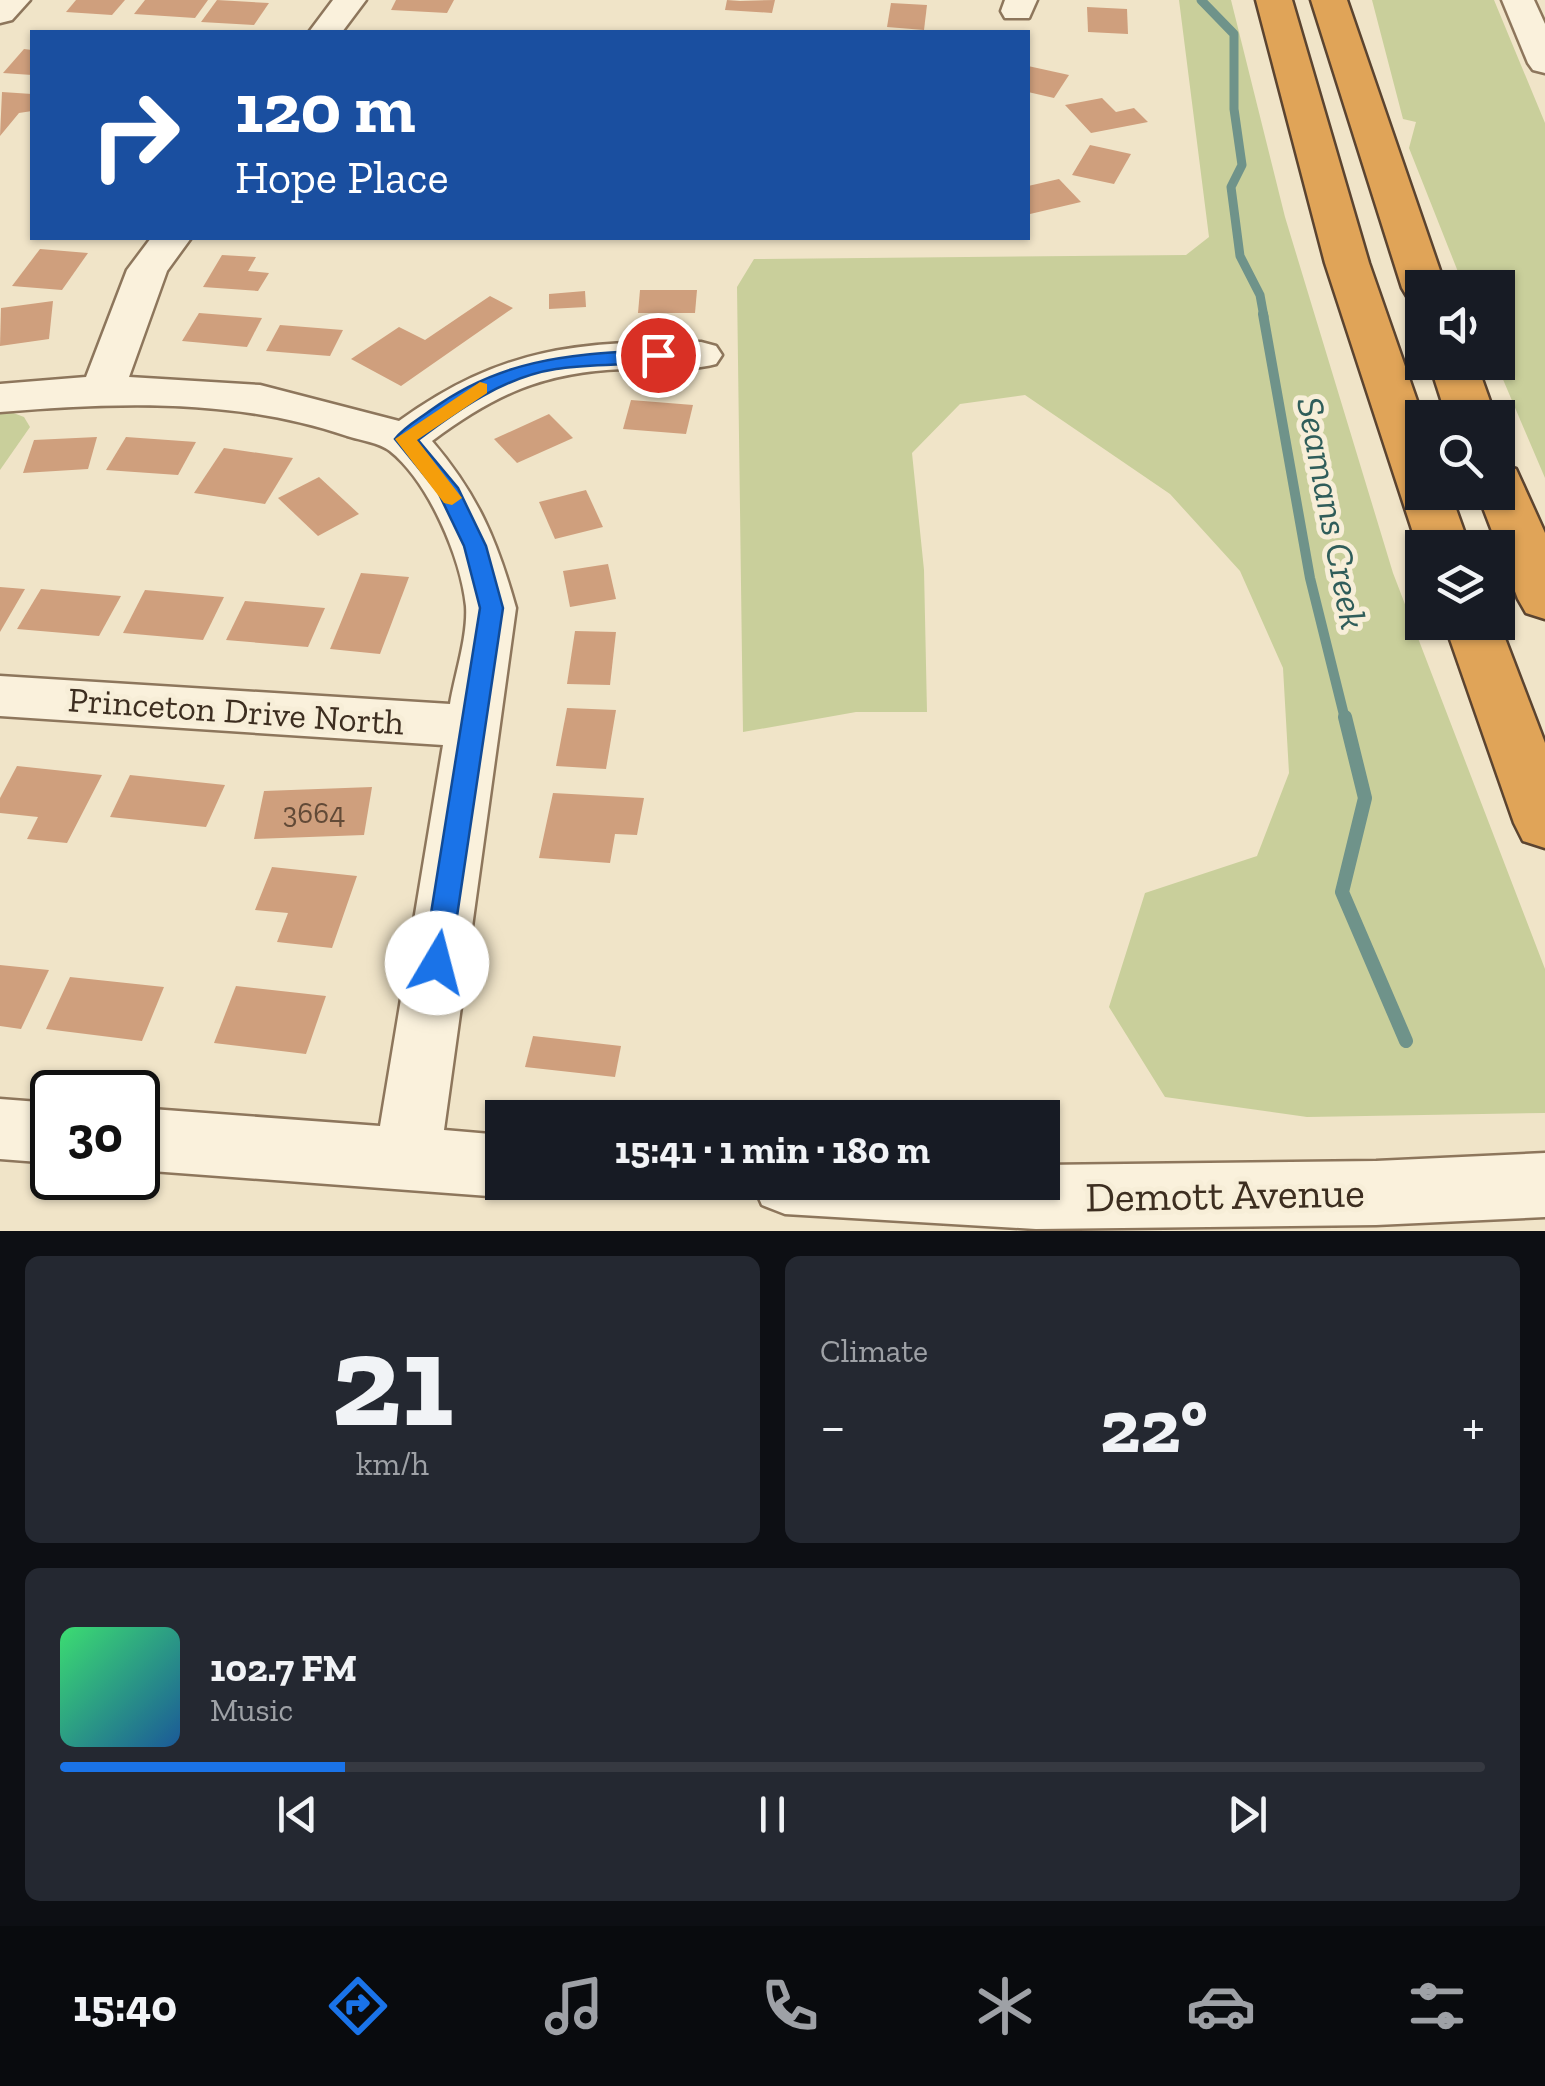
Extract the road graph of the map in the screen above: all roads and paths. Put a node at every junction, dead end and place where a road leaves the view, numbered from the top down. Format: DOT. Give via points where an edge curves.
graph roads {
  1 [pos="14,0"];
  2 [pos="350,0"];
  3 [pos="1274,0"];
  4 [pos="1328,0"];
  5 [pos="1518,0"];
  6 [pos="0,13"];
  7 [pos="327,30"];
  8 [pos="1545,63"];
  9 [pos="170,240"];
  10 [pos="1418,270"];
  11 [pos="701,355"];
  12 [pos="103,388"];
  13 [pos="0,398"];
  14 [pos="1405,434"];
  15 [pos="405,439"];
  16 [pos="1510,510"];
  17 [pos="1545,599"];
  18 [pos="1478,640"];
  19 [pos="0,696"];
  20 [pos="472,726"];
  21 [pos="1545,823"];
  22 [pos="0,1129"];
  23 [pos="30,1131"];
  24 [pos="160,1142"];
  25 [pos="407,1160"];
  26 [pos="485,1165"];
  27 [pos="1545,1186"];
  28 [pos="926,1200"];
  29 [pos="1381,1212"];
  30 [pos="1036,1214"];
  1 -- 6 [label="street"];
  2 -- 7 [label="street"];
  3 -- 14 [label="highway" via="1347,262"];
  4 -- 10 [label="highway"];
  5 -- 8 [label="street"];
  9 -- 12 [label="street" via="147,270"];
  11 -- 15 [label="street" via="604,357 522,370 457,401"];
  12 -- 13 [label="street"];
  12 -- 15 [label="street" via="260,399"];
  15 -- 20 [label="street" via="447,488 475,546 491,608"];
  16 -- 17 [label="highway"];
  18 -- 21 [label="highway"];
  19 -- 20 [label="street, Princeton Drive North"];
  20 -- 25 [label="street"];
  22 -- 23 [label="street"];
  24 -- 25 [label="street"];
  25 -- 26 [label="street"];
  27 -- 29 [label="street, Demott Avenue"];
  28 -- 30 [label="street, Demott Avenue"];
  29 -- 30 [label="street, Demott Avenue"];
}
